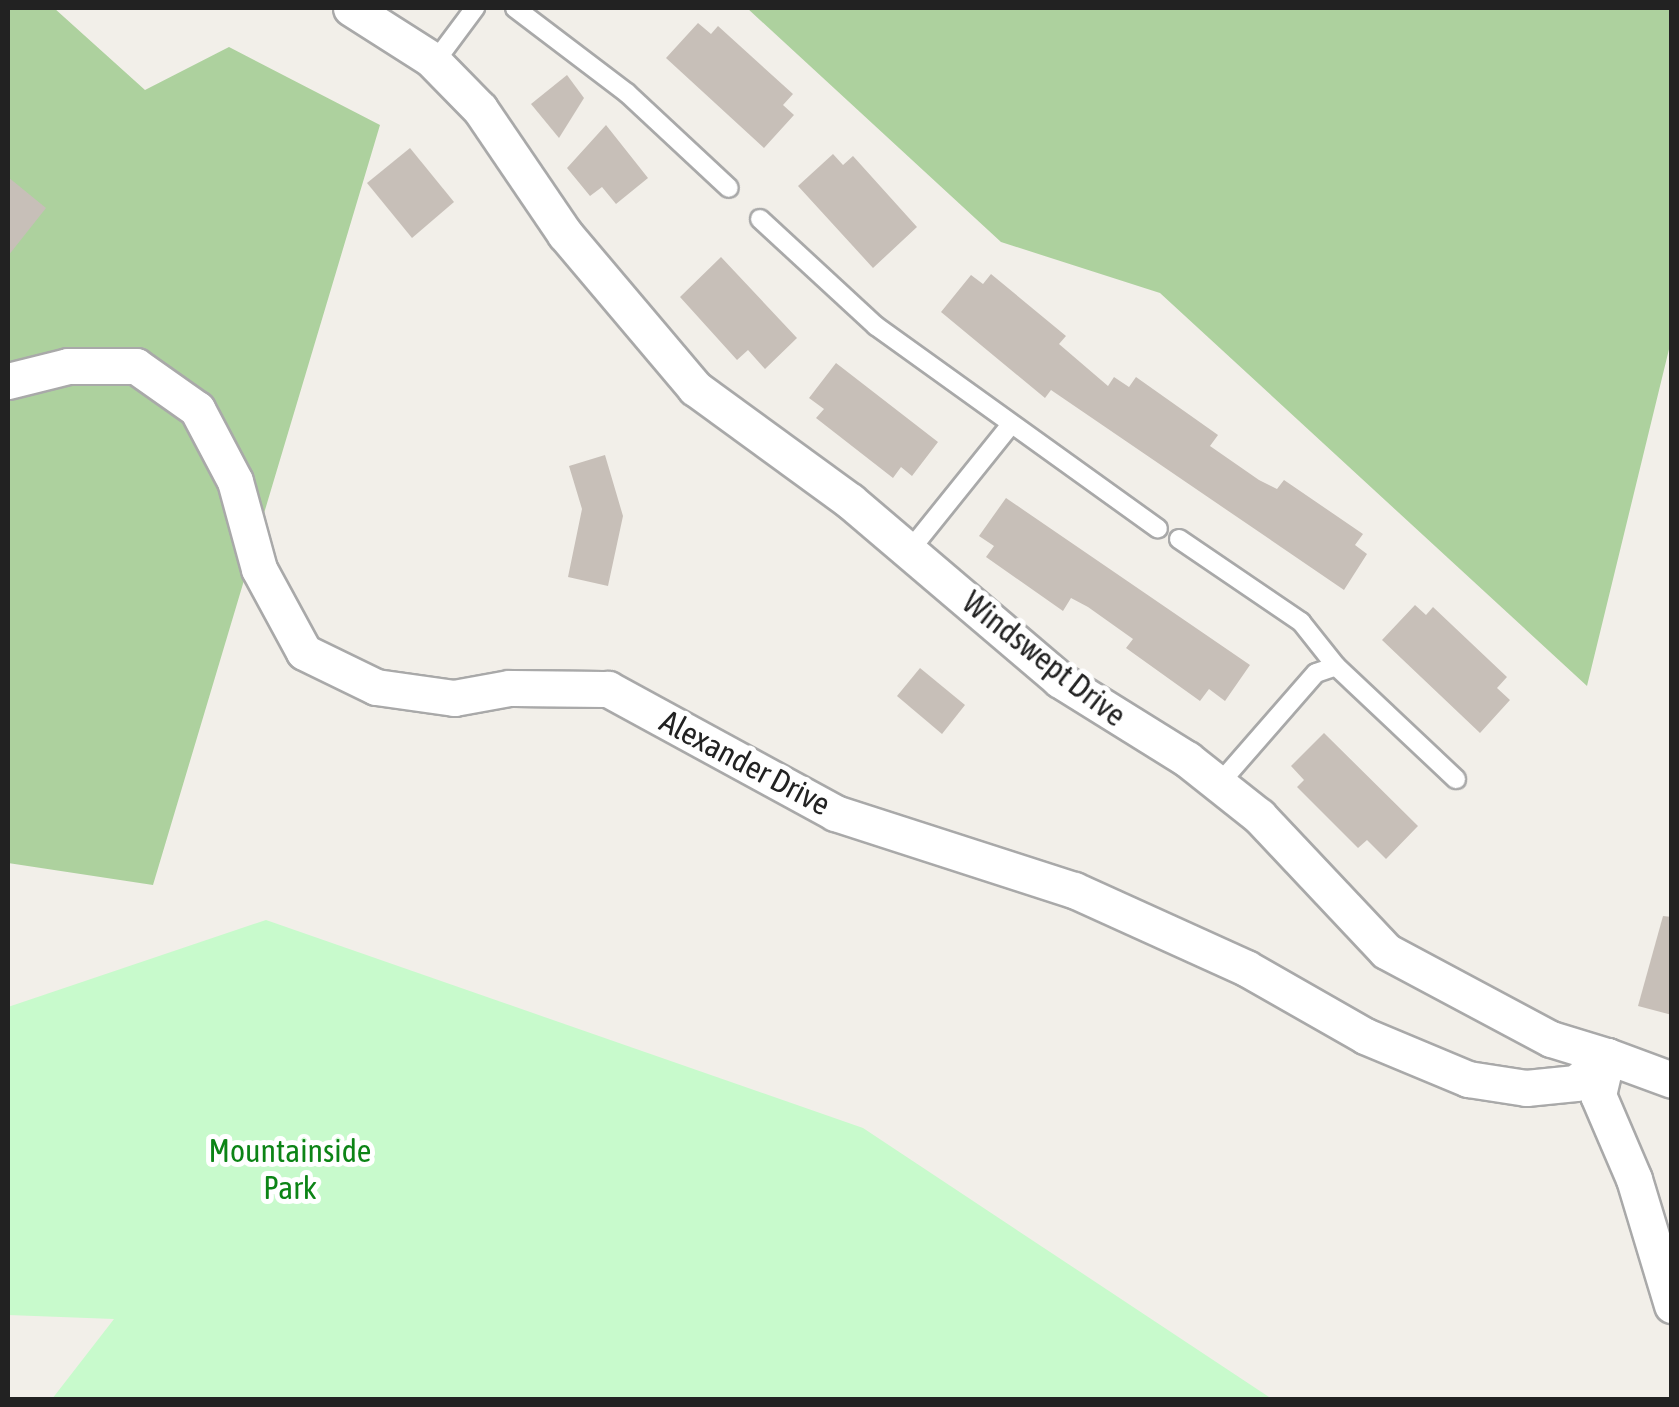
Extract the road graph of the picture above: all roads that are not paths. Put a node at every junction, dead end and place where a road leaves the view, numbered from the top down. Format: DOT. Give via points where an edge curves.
graph roads {
  1 [pos="352,8"];
  2 [pos="475,8"];
  3 [pos="515,8"];
  4 [pos="434,64"];
  5 [pos="729,188"];
  6 [pos="760,219"];
  7 [pos="8,381"];
  8 [pos="1009,427"];
  9 [pos="1158,529"];
  10 [pos="1179,539"];
  11 [pos="910,550"];
  12 [pos="1336,666"];
  13 [pos="1456,779"];
  14 [pos="1220,784"];
  15 [pos="1607,1056"];
  16 [pos="1672,1080"];
  17 [pos="1672,1305"];
  1 -- 4 [label="street, Windswept Drive"];
  2 -- 4 [label="lane"];
  3 -- 5 [label="lane" via="627,93"];
  4 -- 11 [label="street, Windswept Drive" via="480,109 565,234 696,388"];
  6 -- 8 [label="lane" via="865,317"];
  7 -- 15 [label="street, Alexander Drive" via="68,366 136,366 196,409 235,481 259,569 304,652 376,687 454,698 510,688 608,690 836,813 1074,890 1246,968 1365,1036 1468,1079 1526,1088 1576,1082"];
  8 -- 9 [label="lane"];
  8 -- 11 [label="lane"];
  10 -- 12 [label="lane" via="1302,622"];
  11 -- 14 [label="street, Windswept Drive" via="1060,680"];
  12 -- 13 [label="lane"];
  12 -- 14 [label="lane" via="1316,673"];
  14 -- 15 [label="street, Windswept Drive" via="1259,816 1386,951 1551,1038"];
  15 -- 16 [label="street, Windswept Drive"];
  15 -- 17 [label="street" via="1598,1095 1634,1179"];
}
